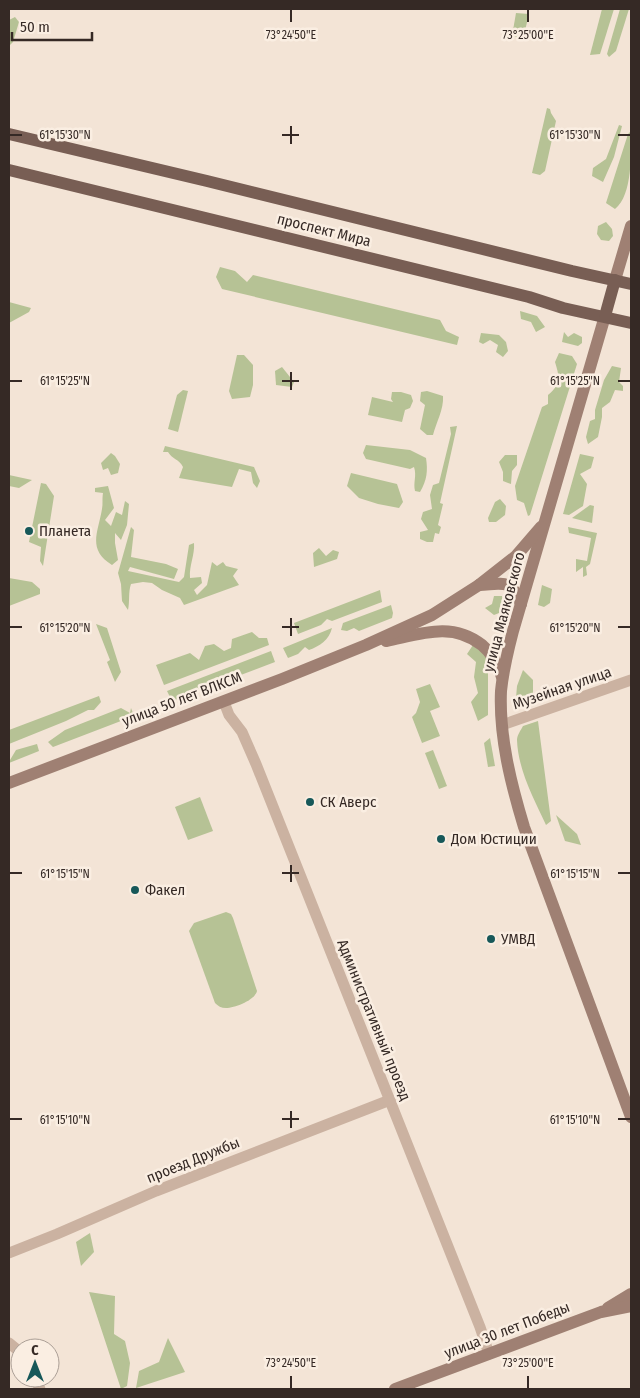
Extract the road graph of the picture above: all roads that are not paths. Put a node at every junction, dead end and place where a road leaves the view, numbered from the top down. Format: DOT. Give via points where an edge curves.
graph roads {
  1 [pos="9,134"];
  2 [pos="9,170"];
  3 [pos="631,226"];
  4 [pos="615,280"];
  5 [pos="631,284"];
  6 [pos="605,316"];
  7 [pos="631,323"];
  8 [pos="546,521"];
  9 [pos="479,585"];
  10 [pos="521,604"];
  11 [pos="366,645"];
  12 [pos="631,680"];
  13 [pos="502,681"];
  14 [pos="224,702"];
  15 [pos="502,725"];
  16 [pos="9,782"];
  17 [pos="390,1100"];
  18 [pos="631,1117"];
  19 [pos="9,1253"];
  20 [pos="631,1294"];
  21 [pos="631,1306"];
  22 [pos="601,1312"];
  23 [pos="489,1354"];
  24 [pos="395,1389"];
  1 -- 4 [label="main road, проспект Мира"];
  2 -- 6 [label="main road, проспект Мира"];
  3 -- 4 [label="main road, улица Маяковского"];
  4 -- 5 [label="main road, проспект Мира"];
  4 -- 6 [label="main road, улица Маяковского"];
  6 -- 7 [label="main road, проспект Мира"];
  6 -- 8 [label="main road, улица Маяковского"];
  8 -- 9 [label="main road, улица 50 лет ВЛКСМ" via="516,556"];
  8 -- 10 [label="main road, улица Маяковского"];
  9 -- 10 [label="main road, улица 50 лет ВЛКСМ" via="502,583 511,586"];
  9 -- 11 [label="main road, улица 50 лет ВЛКСМ" via="432,615"];
  10 -- 13 [label="main road, улица Маяковского"];
  11 -- 13 [label="main road, улица 50 лет ВЛКСМ" via="434,631 460,632 488,650 499,665"];
  11 -- 14 [label="main road, улица 50 лет ВЛКСМ"];
  12 -- 15 [label="street, Музейная улица"];
  13 -- 15 [label="main road, улица Маяковского"];
  14 -- 16 [label="main road, улица 50 лет ВЛКСМ"];
  14 -- 17 [label="street, Административный проезд" via="256,764"];
  15 -- 18 [label="main road, улица Маяковского" via="514,794 524,827"];
  17 -- 19 [label="street, проезд Дружбы" via="156,1190"];
  17 -- 23 [label="street, Административный проезд"];
  20 -- 22 [label="main road"];
  21 -- 22 [label="main road, улица 30 лет Победы"];
  22 -- 23 [label="main road, улица 30 лет Победы"];
  23 -- 24 [label="main road, улица 30 лет Победы"];
}
